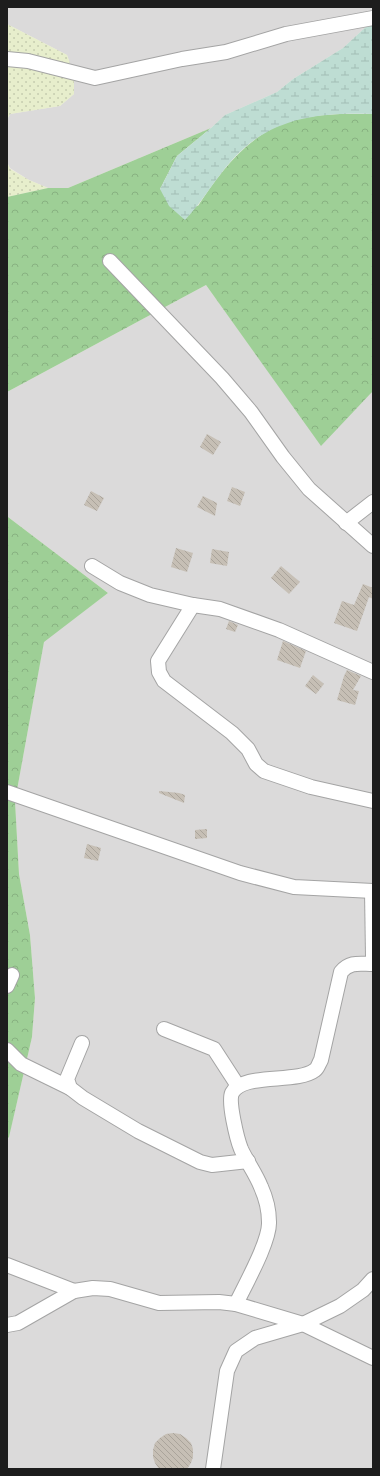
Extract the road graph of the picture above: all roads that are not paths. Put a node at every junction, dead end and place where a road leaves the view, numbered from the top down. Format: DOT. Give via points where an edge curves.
graph roads {
  1 [pos="373,18"];
  2 [pos="7,59"];
  3 [pos="110,261"];
  4 [pos="373,502"];
  5 [pos="346,523"];
  6 [pos="373,546"];
  7 [pos="92,566"];
  8 [pos="193,605"];
  9 [pos="373,672"];
  10 [pos="7,792"];
  11 [pos="373,801"];
  12 [pos="372,891"];
  13 [pos="373,957"];
  14 [pos="373,964"];
  15 [pos="164,1029"];
  16 [pos="82,1043"];
  17 [pos="7,1050"];
  18 [pos="238,1086"];
  19 [pos="70,1088"];
  20 [pos="248,1161"];
  21 [pos="7,1265"];
  22 [pos="373,1278"];
  23 [pos="74,1291"];
  24 [pos="236,1304"];
  25 [pos="303,1324"];
  26 [pos="7,1325"];
  27 [pos="373,1358"];
  28 [pos="213,1469"];
  1 -- 2 [label="street" via="286,34 226,52 95,78 28,61"];
  3 -- 5 [label="street" via="222,378 308,489"];
  4 -- 5 [label="street"];
  5 -- 6 [label="street"];
  7 -- 8 [label="street" via="120,583 150,595"];
  8 -- 9 [label="street" via="220,610 279,630"];
  8 -- 11 [label="street" via="158,661 158,672 164,681 232,733 264,771 311,787"];
  10 -- 12 [label="street" via="240,873 294,887"];
  12 -- 13 [label="street"];
  14 -- 18 [label="street" via="353,964 346,966 341,972 321,1060 316,1070 304,1075"];
  15 -- 18 [label="street" via="214,1048"];
  16 -- 19 [label="street" via="67,1079"];
  17 -- 19 [label="street" via="21,1064"];
  18 -- 20 [label="street" via="232,1094 231,1111 241,1148"];
  19 -- 20 [label="street" via="138,1131 200,1162 212,1164"];
  20 -- 24 [label="street" via="261,1186 270,1224 266,1242"];
  21 -- 23 [label="street"];
  22 -- 25 [label="street" via="363,1290 340,1306"];
  23 -- 24 [label="street" via="110,1289 159,1303"];
  23 -- 26 [label="street" via="18,1323"];
  24 -- 25 [label="street"];
  25 -- 27 [label="street"];
  25 -- 28 [label="street" via="255,1338 236,1351 227,1371"];
}
